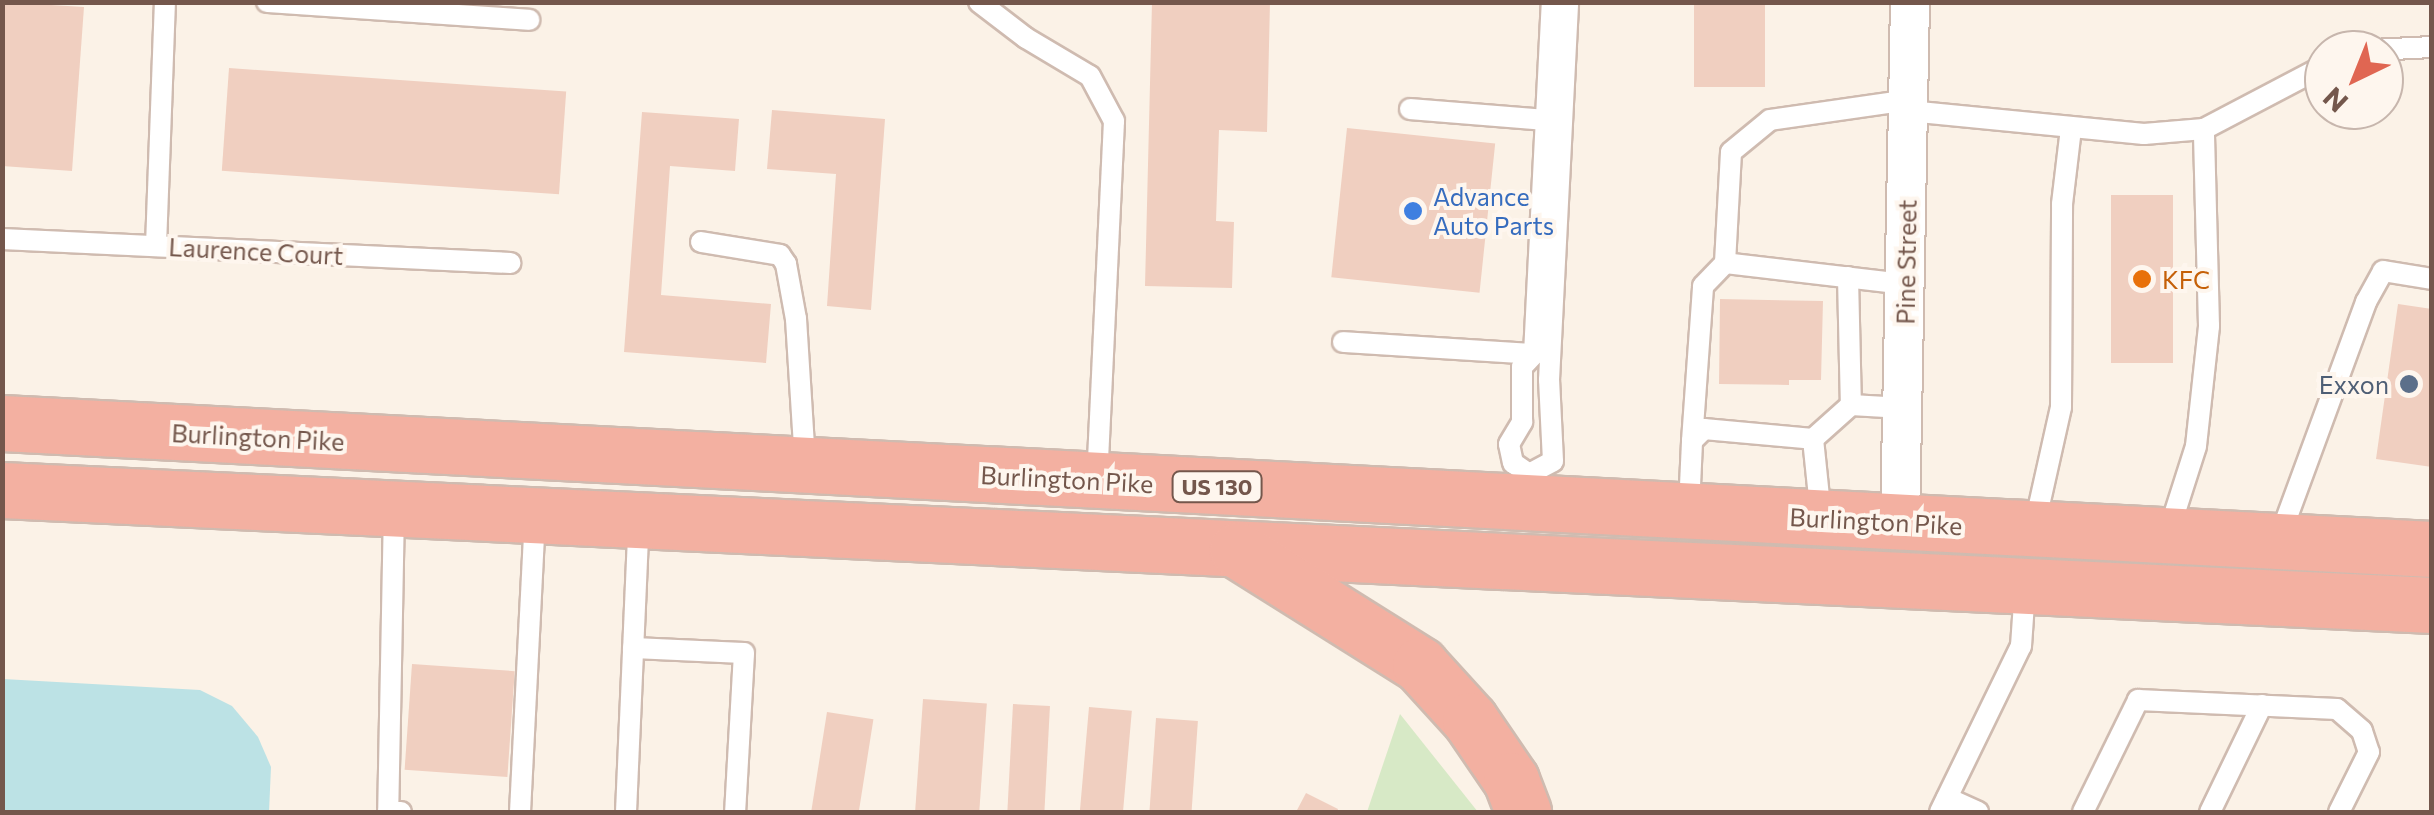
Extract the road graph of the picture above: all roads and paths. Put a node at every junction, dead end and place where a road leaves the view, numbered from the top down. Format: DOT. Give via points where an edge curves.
graph roads {
  1 [pos="164,2"];
  2 [pos="267,2"];
  3 [pos="979,2"];
  4 [pos="1552,2"];
  5 [pos="1568,2"];
  6 [pos="1910,2"];
  7 [pos="528,20"];
  8 [pos="2432,47"];
  9 [pos="2404,48"];
  10 [pos="2304,76"];
  11 [pos="1909,106"];
  12 [pos="1410,108"];
  13 [pos="1546,120"];
  14 [pos="2070,128"];
  15 [pos="2204,129"];
  16 [pos="2,240"];
  17 [pos="700,242"];
  18 [pos="156,246"];
  19 [pos="510,263"];
  20 [pos="1726,264"];
  21 [pos="1848,277"];
  22 [pos="2432,279"];
  23 [pos="1904,284"];
  24 [pos="1344,342"];
  25 [pos="1534,354"];
  26 [pos="1851,406"];
  27 [pos="1903,408"];
  28 [pos="2,424"];
  29 [pos="1812,439"];
  30 [pos="1692,441"];
  31 [pos="806,466"];
  32 [pos="1097,481"];
  33 [pos="1529,489"];
  34 [pos="2,490"];
  35 [pos="394,507"];
  36 [pos="1689,511"];
  37 [pos="535,513"];
  38 [pos="639,518"];
  39 [pos="1821,518"];
  40 [pos="1900,522"];
  41 [pos="2034,529"];
  42 [pos="2168,536"];
  43 [pos="2278,541"];
  44 [pos="1230,546"];
  45 [pos="2432,549"];
  46 [pos="2025,589"];
  47 [pos="2432,605"];
  48 [pos="633,648"];
  49 [pos="2262,705"];
  50 [pos="1944,805"];
  51 [pos="401,812"];
  52 [pos="520,812"];
  53 [pos="626,812"];
  54 [pos="735,812"];
  55 [pos="1524,812"];
  56 [pos="1978,812"];
  57 [pos="2083,812"];
  58 [pos="2210,812"];
  59 [pos="2339,812"];
  1 -- 18 [label="lane"];
  2 -- 7 [label="lane"];
  3 -- 32 [label="lane" via="1090,76 1114,121"];
  4 -- 13 [label="lane"];
  5 -- 33 [label="lane" via="1549,380 1553,461"];
  6 -- 11 [label="street, Pine Street"];
  8 -- 9 [label="lane"];
  10 -- 15 [label="lane"];
  11 -- 14 [label="lane"];
  11 -- 20 [label="lane" via="1770,120 1731,152"];
  11 -- 23 [label="street, Pine Street"];
  12 -- 13 [label="lane"];
  13 -- 25 [label="lane"];
  14 -- 15 [label="lane" via="2144,134"];
  14 -- 41 [label="lane" via="2062,204 2061,407"];
  15 -- 42 [label="lane" via="2209,326 2196,446"];
  16 -- 18 [label="lane, Laurence Court"];
  17 -- 31 [label="lane" via="780,255 786,264"];
  18 -- 19 [label="lane, Laurence Court"];
  20 -- 21 [label="lane"];
  20 -- 30 [label="lane" via="1703,286"];
  21 -- 23 [label="lane"];
  21 -- 26 [label="lane"];
  22 -- 43 [label="lane" via="2383,272"];
  23 -- 27 [label="street, Pine Street"];
  24 -- 25 [label="lane"];
  25 -- 33 [label="lane" via="1522,367 1522,422 1508,444"];
  26 -- 27 [label="lane"];
  26 -- 29 [label="lane"];
  27 -- 40 [label="street, Pine Street"];
  28 -- 31 [label="highway, Burlington Pike / US 130"];
  29 -- 30 [label="lane" via="1704,429"];
  29 -- 39 [label="lane"];
  30 -- 36 [label="lane"];
  31 -- 32 [label="highway, Burlington Pike / US 130"];
  32 -- 33 [label="highway, Burlington Pike / US 130"];
  33 -- 36 [label="highway, Burlington Pike / US 130"];
  34 -- 35 [label="highway"];
  35 -- 37 [label="highway"];
  35 -- 51 [label="lane" via="388,812"];
  36 -- 39 [label="highway, Burlington Pike / US 130"];
  37 -- 38 [label="highway"];
  37 -- 52 [label="lane"];
  38 -- 44 [label="highway"];
  38 -- 48 [label="lane"];
  39 -- 40 [label="highway, Burlington Pike / US 130"];
  40 -- 41 [label="highway, Burlington Pike / US 130"];
  41 -- 42 [label="highway, Burlington Pike / US 130"];
  42 -- 43 [label="highway, Burlington Pike / US 130"];
  43 -- 45 [label="highway, Burlington Pike / US 130"];
  44 -- 46 [label="highway"];
  44 -- 55 [label="highway" via="1420,665 1470,720"];
  46 -- 47 [label="highway"];
  46 -- 50 [label="lane" via="2021,646"];
  48 -- 53 [label="lane"];
  48 -- 54 [label="lane" via="744,653"];
  49 -- 57 [label="lane" via="2138,700"];
  49 -- 58 [label="lane"];
  49 -- 59 [label="lane" via="2337,709 2362,731 2369,752"];
  50 -- 56 [label="lane"];
}
